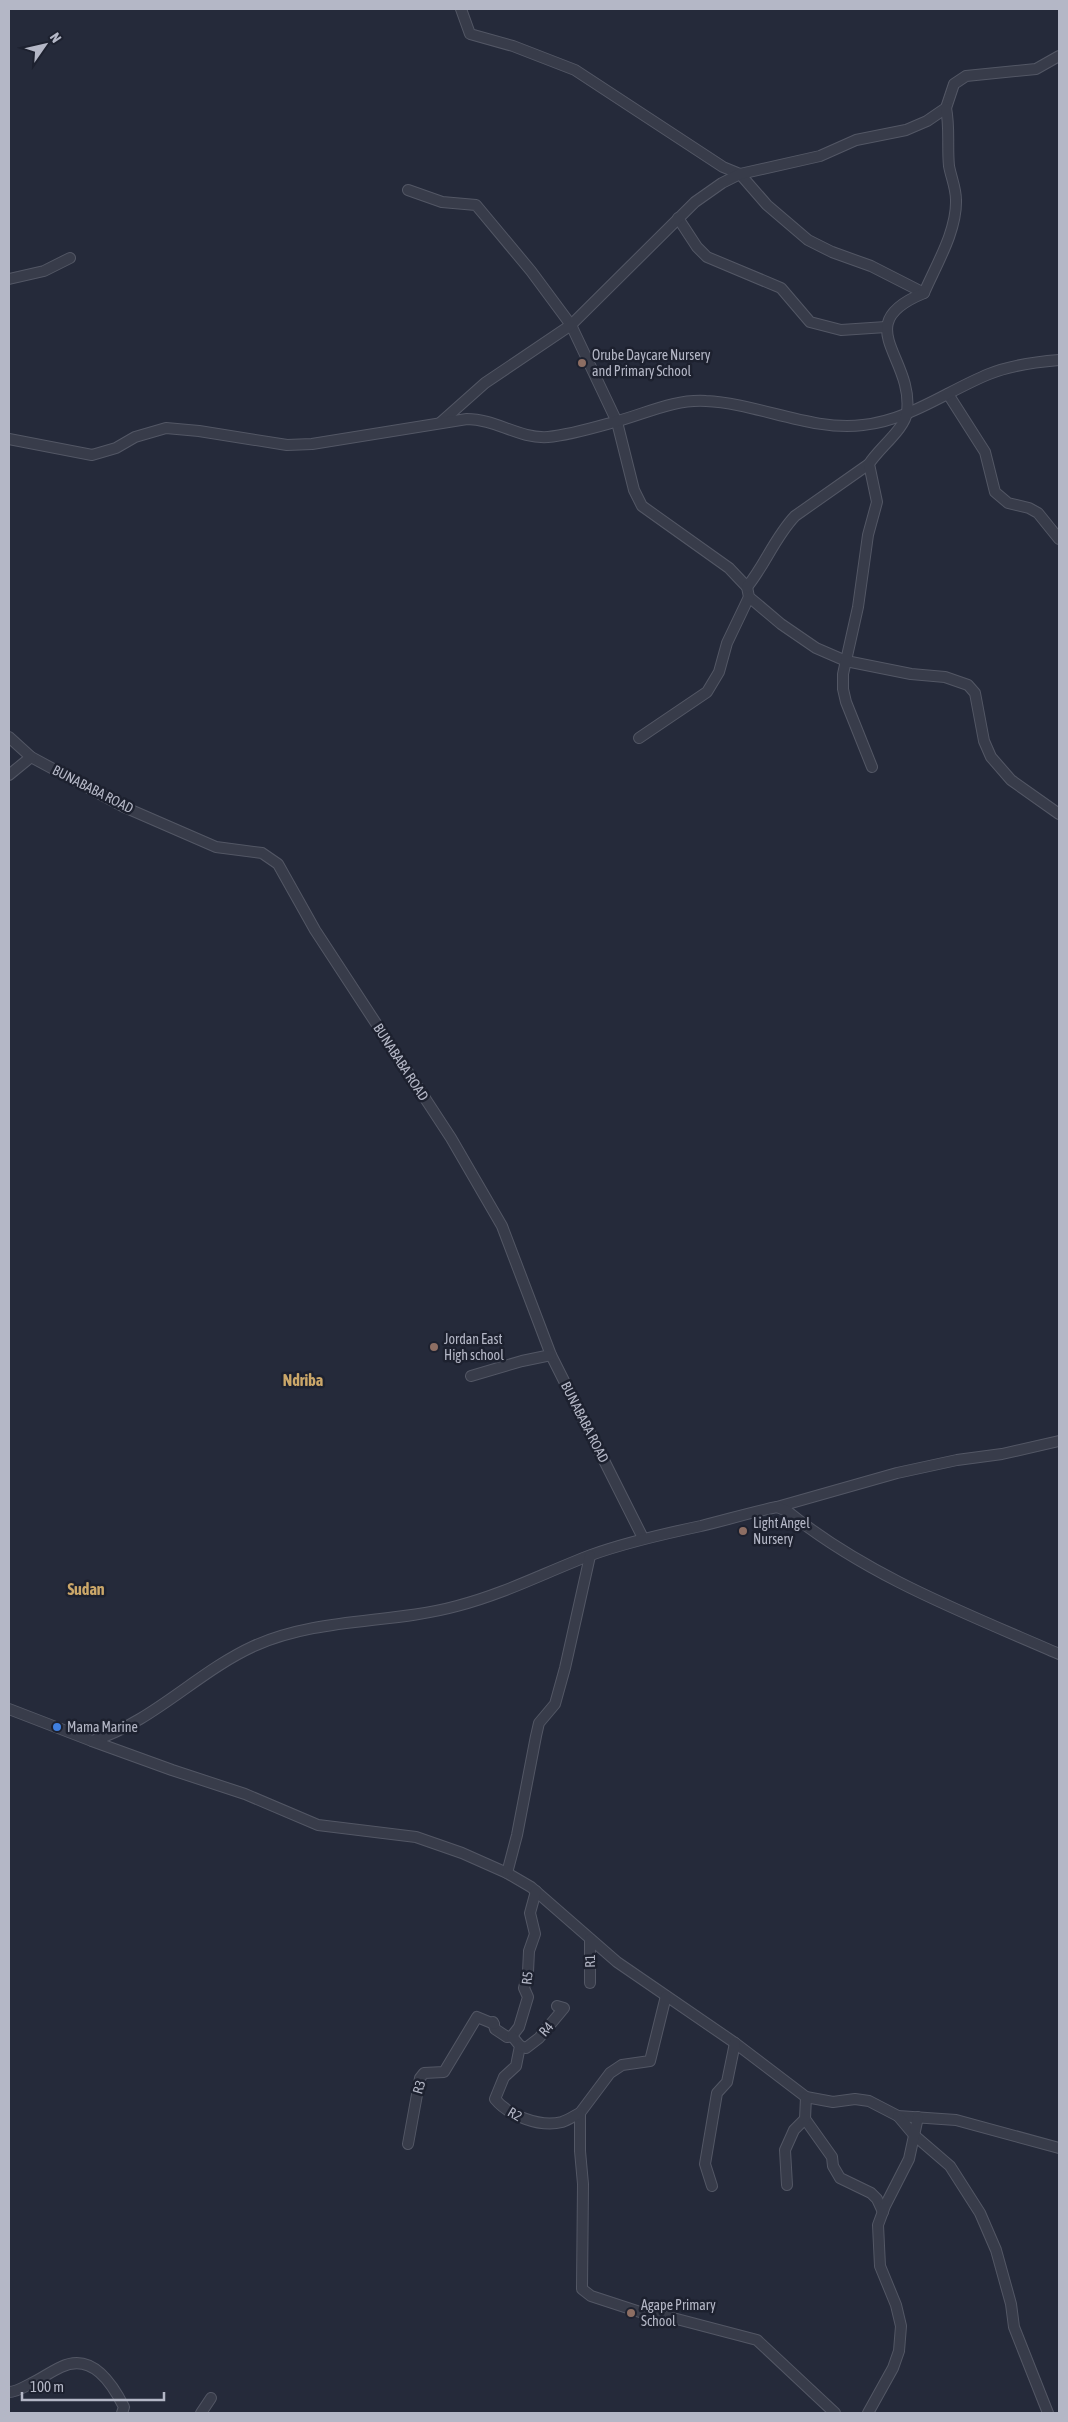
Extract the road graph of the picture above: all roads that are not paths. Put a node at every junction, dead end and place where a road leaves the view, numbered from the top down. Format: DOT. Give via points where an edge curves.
graph roads {
  1 [pos="460,9"];
  2 [pos="1059,56"];
  3 [pos="946,108"];
  4 [pos="723,167"];
  5 [pos="740,174"];
  6 [pos="722,183"];
  7 [pos="408,190"];
  8 [pos="678,218"];
  9 [pos="70,258"];
  10 [pos="9,279"];
  11 [pos="924,294"];
  12 [pos="570,325"];
  13 [pos="886,327"];
  14 [pos="1059,360"];
  15 [pos="948,394"];
  16 [pos="907,414"];
  17 [pos="617,422"];
  18 [pos="440,423"];
  19 [pos="9,439"];
  20 [pos="869,464"];
  21 [pos="1059,540"];
  22 [pos="748,592"];
  23 [pos="846,661"];
  24 [pos="9,736"];
  25 [pos="639,738"];
  26 [pos="31,757"];
  27 [pos="872,767"];
  28 [pos="9,775"];
  29 [pos="1059,814"];
  30 [pos="552,1355"];
  31 [pos="471,1376"];
  32 [pos="1059,1442"];
  33 [pos="778,1507"];
  34 [pos="643,1538"];
  35 [pos="590,1556"];
  36 [pos="1059,1654"];
  37 [pos="9,1709"];
  38 [pos="92,1741"];
  39 [pos="507,1872"];
  40 [pos="536,1891"];
  41 [pos="590,1938"];
  42 [pos="590,1983"];
  43 [pos="666,1996"];
  44 [pos="557,2006"];
  45 [pos="512,2036"];
  46 [pos="735,2044"];
  47 [pos="520,2046"];
  48 [pos="806,2097"];
  49 [pos="580,2113"];
  50 [pos="898,2116"];
  51 [pos="918,2117"];
  52 [pos="805,2119"];
  53 [pos="914,2135"];
  54 [pos="408,2144"];
  55 [pos="1059,2148"];
  56 [pos="787,2185"];
  57 [pos="712,2186"];
  58 [pos="883,2212"];
  59 [pos="9,2392"];
  60 [pos="211,2398"];
  61 [pos="122,2413"];
  62 [pos="201,2413"];
  63 [pos="835,2413"];
  64 [pos="868,2413"];
  65 [pos="1048,2413"];
  1 -- 4 [label="street" via="470,34 513,46 575,70"];
  2 -- 3 [label="street" via="1036,69 966,76 954,84"];
  3 -- 5 [label="street" via="928,121 906,130 856,140 820,156"];
  3 -- 11 [label="street" via="955,210"];
  4 -- 5 [label="street"];
  4 -- 6 [label="street"];
  5 -- 6 [label="street"];
  5 -- 11 [label="street" via="767,205 808,240 871,266"];
  6 -- 8 [label="street"];
  7 -- 12 [label="street" via="442,202 476,205 531,271"];
  8 -- 12 [label="street" via="606,293"];
  8 -- 13 [label="street" via="707,257 781,288 810,322 841,330"];
  9 -- 10 [label="street" via="44,271"];
  11 -- 13 [label="street" via="899,306 890,314"];
  12 -- 17 [label="street"];
  12 -- 18 [label="street" via="485,382"];
  13 -- 16 [label="street" via="887,338 906,386"];
  14 -- 15 [label="street" via="1004,369"];
  15 -- 16 [label="street"];
  15 -- 21 [label="street" via="985,452 995,492 1008,504 1038,513"];
  16 -- 17 [label="street" via="862,426 837,425 725,402 704,401 672,405"];
  16 -- 20 [label="street"];
  17 -- 18 [label="street" via="550,437 522,435 477,419"];
  17 -- 22 [label="street" via="634,490 642,506 729,568"];
  18 -- 19 [label="street" via="312,444 287,445 166,428 92,455"];
  20 -- 22 [label="street" via="795,516"];
  20 -- 23 [label="street" via="878,502 868,535 858,607"];
  22 -- 23 [label="street" via="806,642"];
  22 -- 25 [label="street" via="714,683 707,692"];
  23 -- 27 [label="street" via="843,681 846,702"];
  23 -- 29 [label="street" via="945,677 968,685 975,693 990,757 1011,780"];
  24 -- 26 [label="street, BUNABABA ROAD"];
  26 -- 28 [label="street"];
  26 -- 30 [label="street, BUNABABA ROAD" via="132,810 216,846 262,853 278,864 315,930 451,1138 502,1226"];
  30 -- 31 [label="street"];
  30 -- 34 [label="street, BUNABABA ROAD"];
  32 -- 33 [label="street" via="906,1471"];
  33 -- 34 [label="street"];
  33 -- 36 [label="street" via="862,1563"];
  34 -- 35 [label="street"];
  35 -- 38 [label="street" via="493,1596 457,1606 423,1614 315,1628 254,1646 215,1668 147,1716"];
  35 -- 39 [label="street" via="555,1704 542,1718 538,1729"];
  37 -- 38 [label="street"];
  38 -- 39 [label="street" via="245,1794 318,1826 416,1837"];
  39 -- 40 [label="street"];
  40 -- 41 [label="street"];
  40 -- 45 [label="street, R5" via="530,1913 535,1934 524,1988 528,1997 519,2027"];
  41 -- 42 [label="street, R1"];
  41 -- 43 [label="street" via="617,1962"];
  43 -- 46 [label="street"];
  43 -- 49 [label="street" via="650,2061 622,2065 610,2073"];
  44 -- 47 [label="street, R4" via="564,2008 539,2038 526,2048"];
  45 -- 47 [label="street"];
  45 -- 54 [label="street, R3" via="501,2034 494,2023 477,2017 444,2072 424,2073 420,2078"];
  46 -- 48 [label="street"];
  46 -- 57 [label="street" via="727,2082 717,2093 705,2164"];
  47 -- 49 [label="street, R2" via="516,2066 504,2077 495,2099 501,2106 525,2120 537,2122 562,2122"];
  48 -- 50 [label="street" via="834,2102 855,2099"];
  48 -- 52 [label="street"];
  49 -- 63 [label="street" via="582,2289 591,2296 643,2313 757,2340"];
  50 -- 51 [label="street"];
  50 -- 53 [label="street"];
  51 -- 53 [label="street"];
  51 -- 55 [label="street" via="956,2120"];
  52 -- 56 [label="street" via="794,2130 785,2150"];
  52 -- 58 [label="street" via="832,2156 840,2178 871,2193"];
  53 -- 58 [label="street" via="909,2159"];
  53 -- 65 [label="street" via="950,2166 980,2213 996,2250 1014,2327"];
  58 -- 64 [label="street" via="878,2225 880,2266 901,2326 899,2351 893,2368"];
  59 -- 61 [label="street" via="62,2366 77,2362 91,2364 121,2402"];
  60 -- 62 [label="street"];
}
